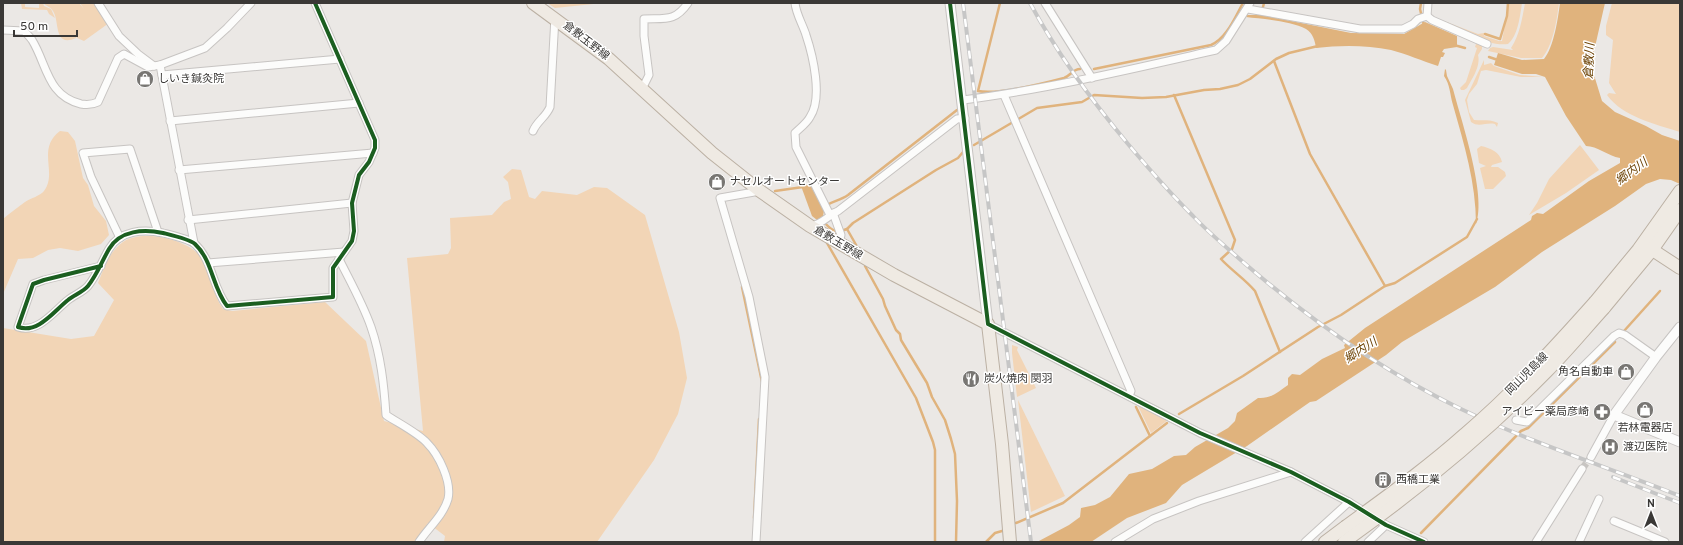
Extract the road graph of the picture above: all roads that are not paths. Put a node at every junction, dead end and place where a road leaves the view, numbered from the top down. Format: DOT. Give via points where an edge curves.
graph roads {
  1 [pos="98,3"];
  2 [pos="251,3"];
  3 [pos="315,3"];
  4 [pos="533,3"];
  5 [pos="688,3"];
  6 [pos="795,3"];
  7 [pos="950,3"];
  8 [pos="1045,3"];
  9 [pos="1428,3"];
  10 [pos="1246,11"];
  11 [pos="555,17"];
  12 [pos="1423,17"];
  13 [pos="3,30"];
  14 [pos="1487,44"];
  15 [pos="340,59"];
  16 [pos="157,65"];
  17 [pos="162,75"];
  18 [pos="1092,78"];
  19 [pos="642,89"];
  20 [pos="1004,95"];
  21 [pos="962,100"];
  22 [pos="359,104"];
  23 [pos="965,118"];
  24 [pos="170,121"];
  25 [pos="533,131"];
  26 [pos="373,152"];
  27 [pos="179,170"];
  28 [pos="760,191"];
  29 [pos="1680,191"];
  30 [pos="352,203"];
  31 [pos="1680,210"];
  32 [pos="824,219"];
  33 [pos="188,220"];
  34 [pos="158,232"];
  35 [pos="839,235"];
  36 [pos="1655,236"];
  37 [pos="120,238"];
  38 [pos="194,243"];
  39 [pos="1647,247"];
  40 [pos="344,252"];
  41 [pos="339,259"];
  42 [pos="208,263"];
  43 [pos="101,266"];
  44 [pos="1680,268"];
  45 [pos="988,324"];
  46 [pos="1680,326"];
  47 [pos="1656,356"];
  48 [pos="1129,396"];
  49 [pos="1614,415"];
  50 [pos="1516,420"];
  51 [pos="1680,442"];
  52 [pos="1591,457"];
  53 [pos="1582,469"];
  54 [pos="1291,472"];
  55 [pos="1598,499"];
  56 [pos="1349,502"];
  57 [pos="1614,521"];
  58 [pos="1386,525"];
  59 [pos="1347,535"];
  60 [pos="419,542"];
  61 [pos="756,542"];
  62 [pos="1010,542"];
  63 [pos="1115,542"];
  64 [pos="1305,542"];
  65 [pos="1325,542"];
  66 [pos="1368,542"];
  67 [pos="1424,542"];
  68 [pos="1536,542"];
  69 [pos="1579,542"];
  70 [pos="1665,542"];
  1 -- 16 [label="street" via="119,36 138,54"];
  2 -- 16 [label="street" via="205,48"];
  3 -- 15 [label="street"];
  4 -- 11 [label="main road, 倉敷玉野線"];
  5 -- 19 [label="street" via="674,17 644,19 648,75"];
  6 -- 32 [label="street" via="811,54 816,87 815,106 811,117 795,133 796,148 825,206"];
  7 -- 21 [label="street"];
  8 -- 18 [label="street"];
  9 -- 12 [label="street"];
  10 -- 12 [label="street" via="1262,11 1360,29 1403,29"];
  10 -- 18 [label="street" via="1226,41 1216,50"];
  11 -- 19 [label="main road, 倉敷玉野線" via="609,59"];
  11 -- 25 [label="street" via="550,107 547,115 536,124"];
  12 -- 14 [label="street"];
  13 -- 16 [label="street" via="24,31 32,40 52,84 65,97 87,105 98,102 118,58 124,54 148,66"];
  15 -- 17 [label="street"];
  15 -- 22 [label="street"];
  16 -- 17 [label="street"];
  17 -- 24 [label="street"];
  18 -- 20 [label="street"];
  19 -- 28 [label="main road, 倉敷玉野線" via="712,153"];
  20 -- 21 [label="street"];
  20 -- 48 [label="street" via="1131,391"];
  21 -- 23 [label="street"];
  22 -- 24 [label="street"];
  22 -- 26 [label="street" via="375,140"];
  23 -- 32 [label="street" via="957,119"];
  23 -- 45 [label="street"];
  24 -- 27 [label="street"];
  26 -- 27 [label="street"];
  26 -- 30 [label="street" via="358,175"];
  27 -- 33 [label="street"];
  28 -- 32 [label="main road, 倉敷玉野線"];
  28 -- 61 [label="street" via="720,198 749,297 765,377"];
  29 -- 36 [label="main road, 岡山児島線"];
  30 -- 33 [label="street"];
  30 -- 40 [label="street" via="354,231 352,241"];
  31 -- 36 [label="main road, 岡山児島線"];
  32 -- 35 [label="main road, 倉敷玉野線"];
  32 -- 35 [label="street"];
  33 -- 38 [label="street"];
  34 -- 37 [label="street" via="133,232"];
  34 -- 37 [label="street" via="130,149 83,153 91,177"];
  34 -- 38 [label="street"];
  35 -- 45 [label="main road, 倉敷玉野線" via="894,276"];
  36 -- 39 [label="main road, 岡山児島線"];
  37 -- 43 [label="street" via="110,248"];
  38 -- 42 [label="street"];
  39 -- 44 [label="main road"];
  39 -- 59 [label="main road, 岡山児島線, bridge" via="1547,371 1505,412 1422,484"];
  40 -- 41 [label="street"];
  40 -- 42 [label="street"];
  41 -- 42 [label="street" via="333,268 333,297 227,306 221,299"];
  41 -- 60 [label="street" via="370,325 378,351 384,380 386,415 427,442 447,476 448,498 440,514"];
  43 -- 43 [label="street" via="87,288 69,298 45,320 32,328 18,327 33,284"];
  45 -- 48 [label="street"];
  45 -- 62 [label="main road"];
  46 -- 47 [label="street"];
  47 -- 49 [label="street"];
  47 -- 50 [label="street" via="1619,333 1527,422"];
  48 -- 54 [label="street" via="1200,432"];
  49 -- 51 [label="street"];
  49 -- 52 [label="street"];
  53 -- 68 [label="street"];
  54 -- 56 [label="street"];
  54 -- 63 [label="street" via="1199,501 1153,519"];
  55 -- 69 [label="street"];
  56 -- 58 [label="street"];
  56 -- 64 [label="street"];
  57 -- 70 [label="street"];
  58 -- 66 [label="street"];
  58 -- 67 [label="street"];
  59 -- 65 [label="main road, 岡山児島線"];
}
